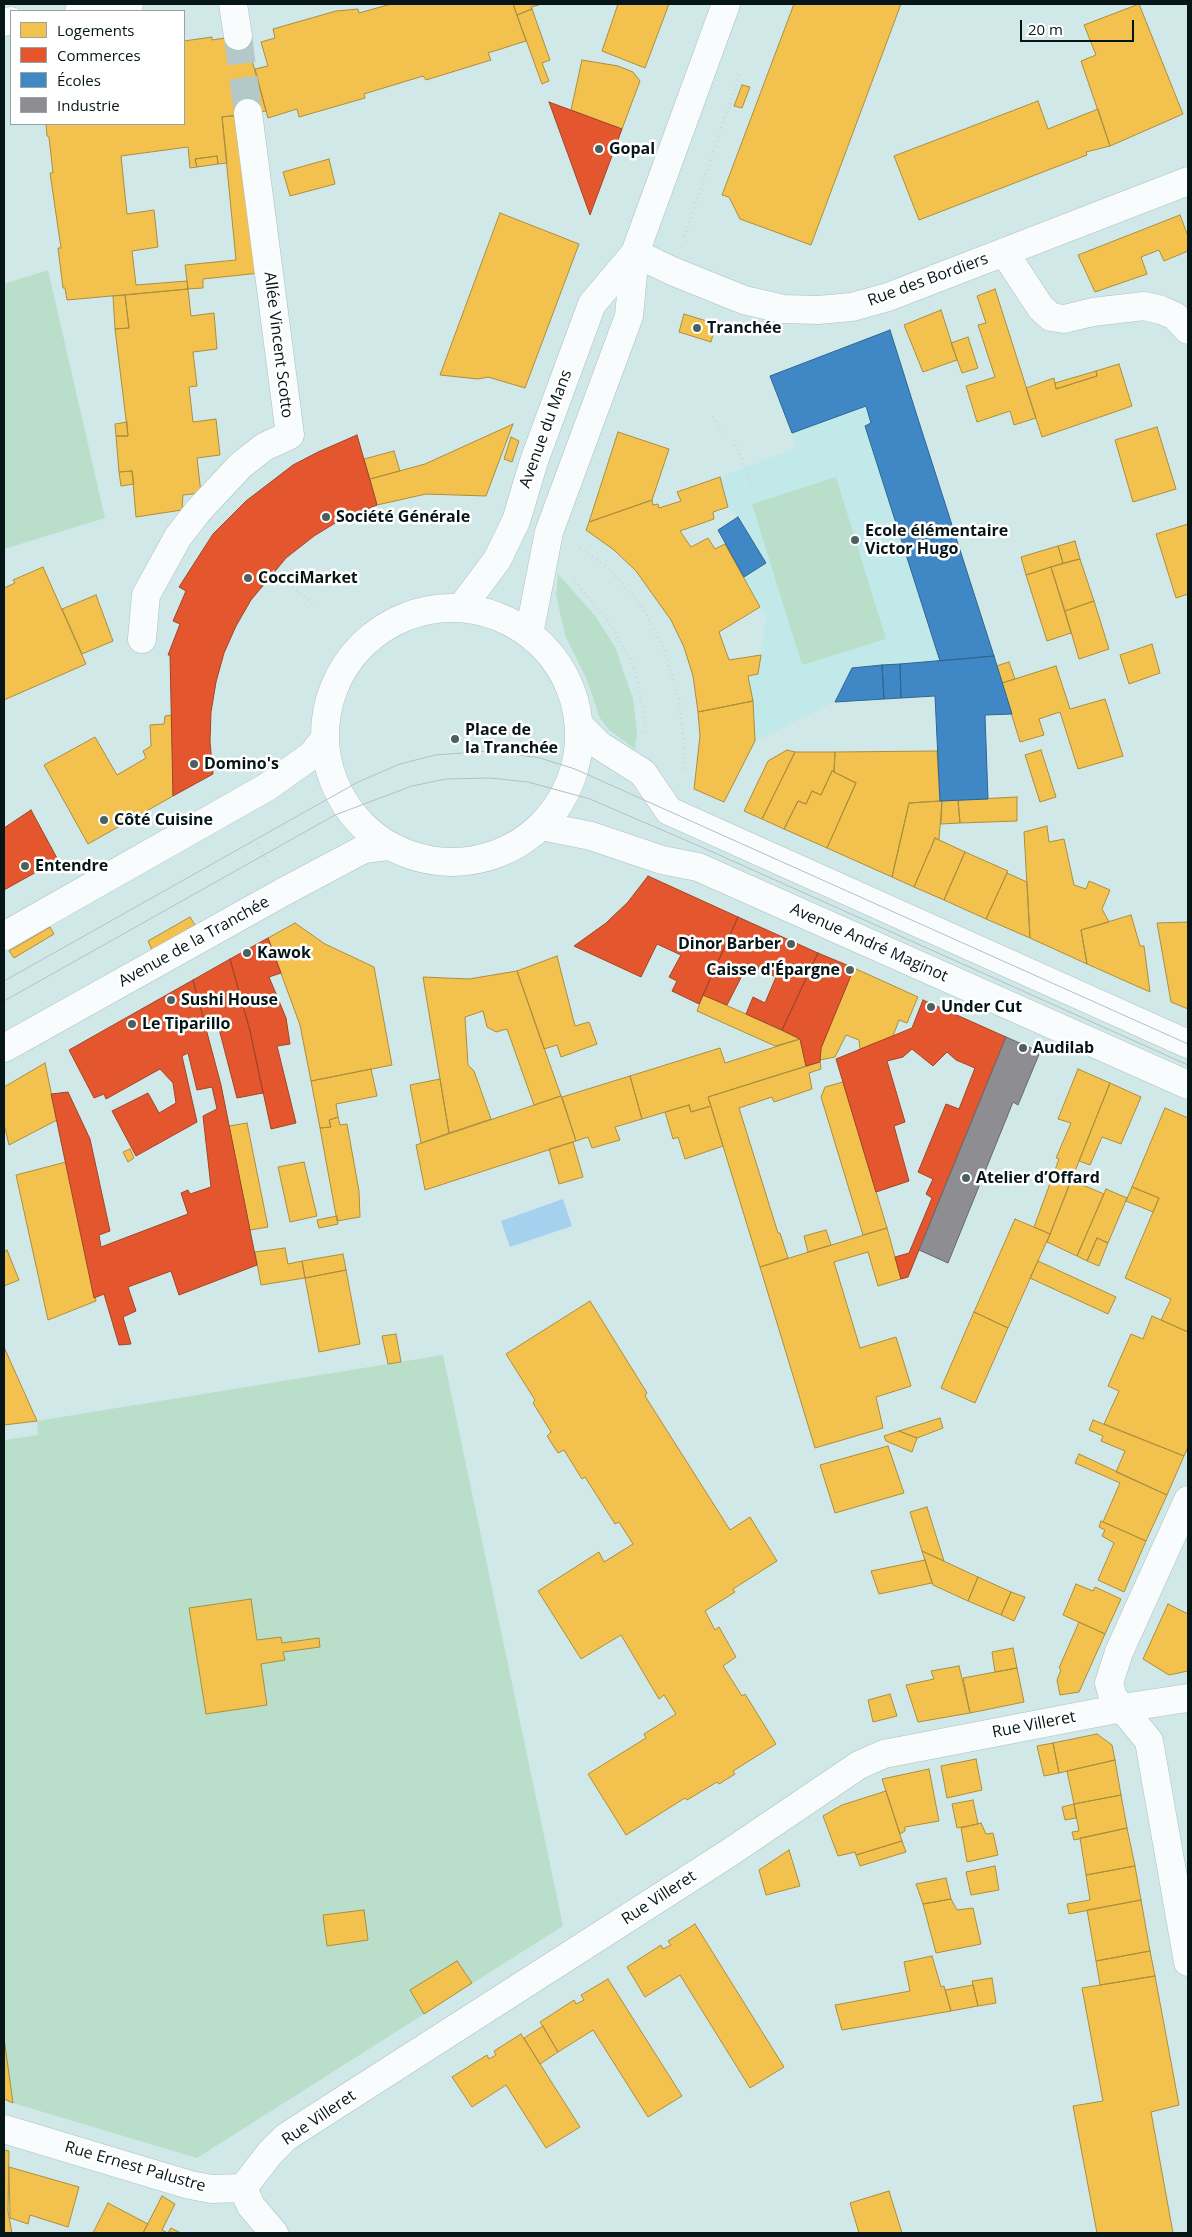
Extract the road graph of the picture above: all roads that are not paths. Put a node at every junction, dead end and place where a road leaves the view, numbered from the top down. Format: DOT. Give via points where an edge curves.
graph roads {
  1 [pos="129,4"];
  2 [pos="233,4"];
  3 [pos="726,4"];
  4 [pos="86,10"];
  5 [pos="238,36"];
  6 [pos="248,114"];
  7 [pos="1188,181"];
  8 [pos="1004,252"];
  9 [pos="635,253"];
  10 [pos="1188,330"];
  11 [pos="460,608"];
  12 [pos="529,634"];
  13 [pos="142,639"];
  14 [pos="579,725"];
  15 [pos="325,738"];
  16 [pos="542,826"];
  17 [pos="388,846"];
  18 [pos="4,936"];
  19 [pos="1188,1044"];
  20 [pos="4,1048"];
  21 [pos="1188,1085"];
  22 [pos="1188,1500"];
  23 [pos="1188,1698"];
  24 [pos="1122,1708"];
  25 [pos="1188,1962"];
  26 [pos="4,2129"];
  27 [pos="243,2188"];
  28 [pos="274,2233"];
  1 -- 4 [label="main road"];
  2 -- 5 [label="main road"];
  3 -- 9 [label="main road, Avenue du Mans"];
  6 -- 13 [label="main road, Allée Vincent Scotto" via="290,435 264,447 241,465 178,536 146,595"];
  7 -- 8 [label="main road, Rue des Bordiers"];
  8 -- 9 [label="main road, Rue des Bordiers" via="888,296 852,306 818,310 783,309 744,300"];
  8 -- 10 [label="main road" via="1041,308 1051,317 1064,319 1144,306 1174,316"];
  9 -- 11 [label="main road, Avenue du Mans" via="592,304 534,461 516,521 498,560"];
  9 -- 12 [label="main road, Avenue du Mans" via="629,316 549,532"];
  11 -- 12 [label="main road" via="493,615"];
  11 -- 15 [label="main road" via="430,610 402,618 368,640 354,654 338,679 328,708"];
  12 -- 14 [label="main road" via="549,654 569,684"];
  14 -- 16 [label="main road" via="578,753 572,780 560,804"];
  14 -- 19 [label="main road" via="599,745 643,773 669,811"];
  15 -- 17 [label="main road" via="328,764 348,810"];
  15 -- 18 [label="main road" via="312,756 267,788"];
  16 -- 17 [label="main road" via="503,853 480,860 433,862"];
  16 -- 21 [label="main road, Avenue André Maginot" via="591,836 662,860 698,866"];
  17 -- 20 [label="main road, Avenue de la Tranchée" via="364,849"];
  22 -- 24 [label="main road" via="1119,1652 1109,1683 1113,1697"];
  23 -- 24 [label="main road, Rue Villeret"];
  24 -- 25 [label="main road" via="1149,1741"];
  24 -- 27 [label="main road, Rue Villeret" via="884,1754 859,1765 724,1856 286,2137"];
  26 -- 27 [label="main road, Rue Ernest Palustre" via="190,2185 212,2189"];
  27 -- 28 [label="main road" via="251,2206"];
}
